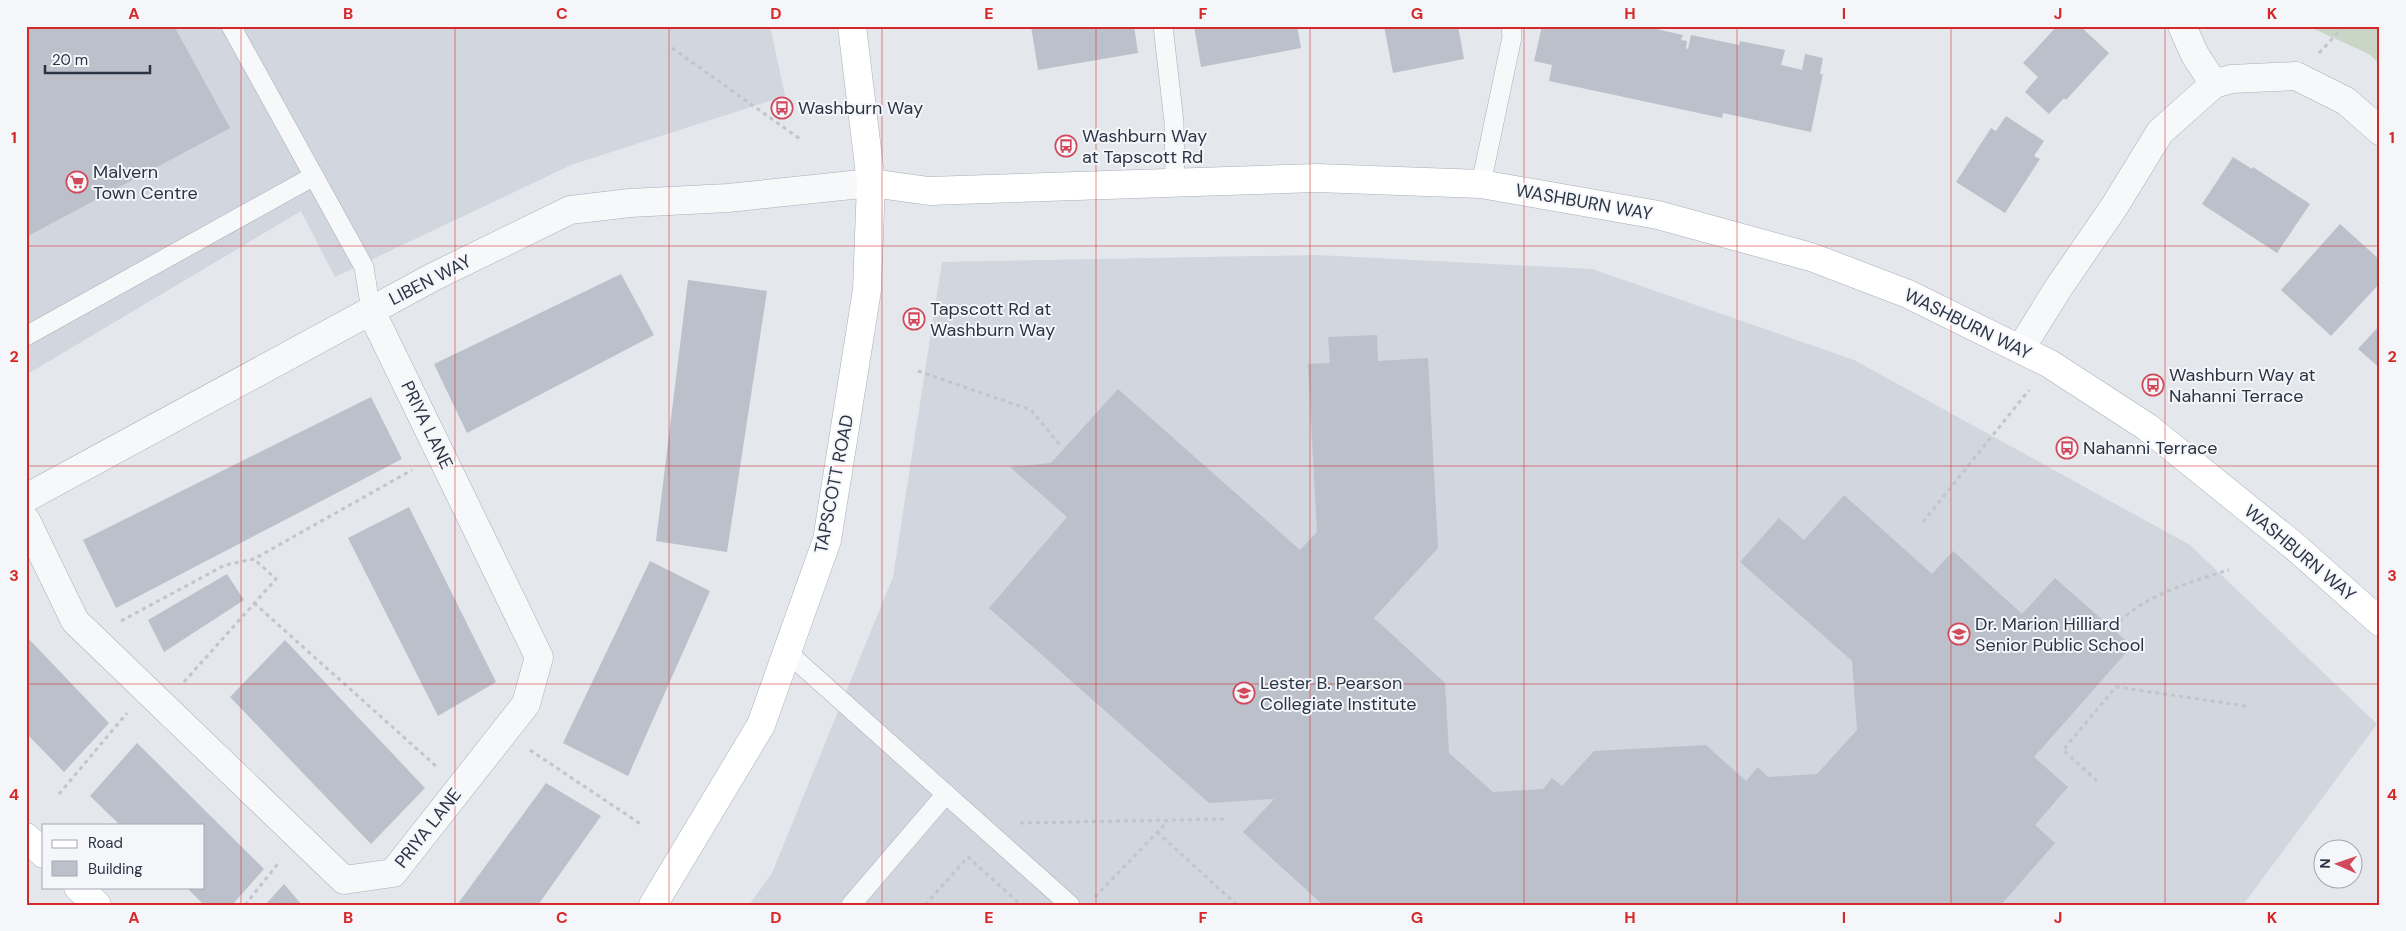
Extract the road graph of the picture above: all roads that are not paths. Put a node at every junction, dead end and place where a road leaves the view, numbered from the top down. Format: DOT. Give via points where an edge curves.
graph roads {
  1 [pos="231,26"];
  2 [pos="852,26"];
  3 [pos="1163,26"];
  4 [pos="1511,26"];
  5 [pos="2182,26"];
  6 [pos="2214,84"];
  7 [pos="2380,131"];
  8 [pos="314,176"];
  9 [pos="1175,182"];
  10 [pos="871,183"];
  11 [pos="1481,184"];
  12 [pos="371,311"];
  13 [pos="26,336"];
  14 [pos="2020,348"];
  15 [pos="26,498"];
  16 [pos="26,520"];
  17 [pos="2380,622"];
  18 [pos="787,652"];
  19 [pos="946,794"];
  20 [pos="26,837"];
  21 [pos="42,852"];
  22 [pos="79,888"];
  23 [pos="97,905"];
  24 [pos="653,905"];
  25 [pos="851,905"];
  26 [pos="1070,905"];
  1 -- 8 [label="lane"];
  2 -- 10 [label="street, TAPSCOTT ROAD"];
  3 -- 9 [label="lane" via="1174,122"];
  4 -- 11 [label="lane" via="1512,37"];
  5 -- 6 [label="street" via="2195,55"];
  6 -- 7 [label="street" via="2231,79 2296,76 2346,101"];
  6 -- 14 [label="street" via="2160,132"];
  8 -- 12 [label="lane" via="364,267"];
  8 -- 13 [label="lane"];
  9 -- 10 [label="street, WASHBURN WAY" via="928,191"];
  9 -- 11 [label="street, WASHBURN WAY" via="1317,178"];
  10 -- 12 [label="street, LIBEN WAY" via="570,210"];
  10 -- 18 [label="street, TAPSCOTT ROAD" via="867,290 827,540"];
  11 -- 14 [label="street, WASHBURN WAY" via="1658,215 1811,257 1908,294"];
  12 -- 15 [label="street, LIBEN WAY"];
  12 -- 16 [label="street, PRIYA LANE" via="539,657 526,704 393,873 344,880 75,621"];
  14 -- 17 [label="street, WASHBURN WAY" via="2147,427 2293,545"];
  18 -- 19 [label="lane"];
  18 -- 24 [label="street, TAPSCOTT ROAD" via="761,725"];
  19 -- 25 [label="lane"];
  19 -- 26 [label="lane"];
  20 -- 21 [label="street"];
  22 -- 23 [label="street"];
}
